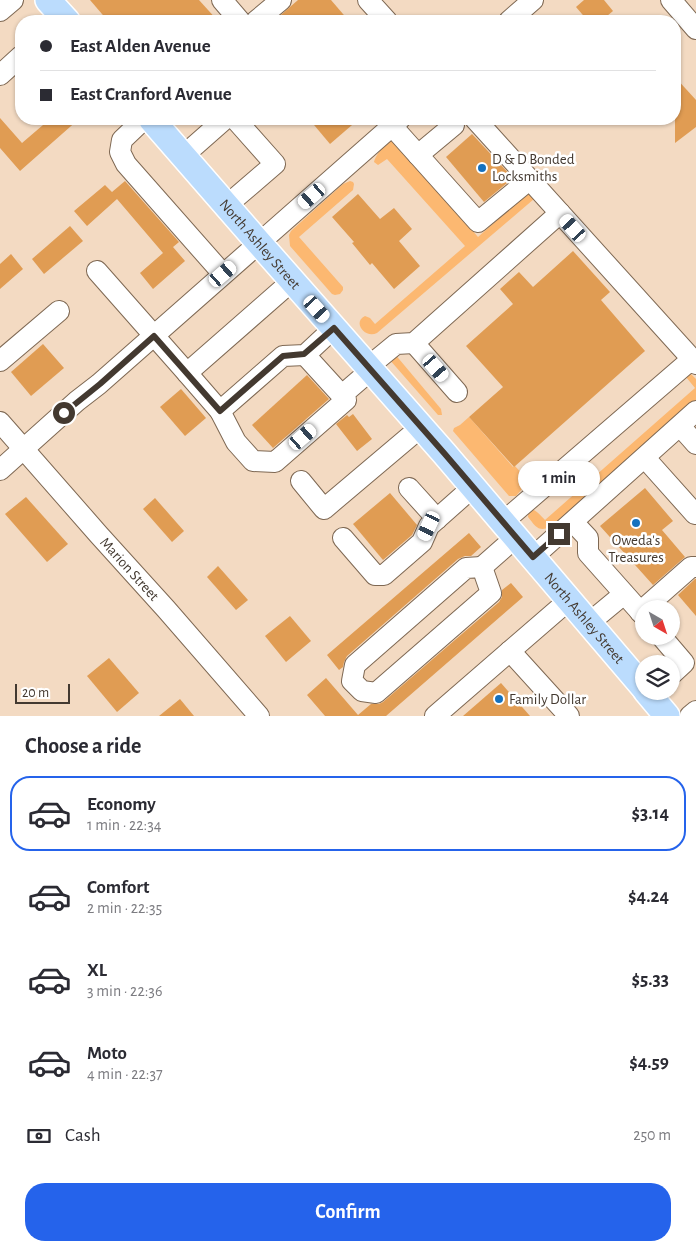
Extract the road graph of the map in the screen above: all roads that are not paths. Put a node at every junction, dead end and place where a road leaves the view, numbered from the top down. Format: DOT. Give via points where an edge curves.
graph roads {
  1 [pos="13,0"];
  2 [pos="222,0"];
  3 [pos="281,0"];
  4 [pos="368,0"];
  5 [pos="533,0"];
  6 [pos="671,0"];
  7 [pos="0,11"];
  8 [pos="235,15"];
  9 [pos="263,15"];
  10 [pos="382,15"];
  11 [pos="516,15"];
  12 [pos="696,29"];
  13 [pos="15,61"];
  14 [pos="0,75"];
  15 [pos="138,125"];
  16 [pos="156,125"];
  17 [pos="218,125"];
  18 [pos="240,125"];
  19 [pos="393,125"];
  20 [pos="398,125"];
  21 [pos="454,125"];
  22 [pos="480,125"];
  23 [pos="418,155"];
  24 [pos="183,156"];
  25 [pos="529,180"];
  26 [pos="226,206"];
  27 [pos="560,213"];
  28 [pos="259,243"];
  29 [pos="97,271"];
  30 [pos="223,274"];
  31 [pos="292,280"];
  32 [pos="59,311"];
  33 [pos="334,328"];
  34 [pos="154,336"];
  35 [pos="414,343"];
  36 [pos="304,354"];
  37 [pos="0,361"];
  38 [pos="694,361"];
  39 [pos="370,368"];
  40 [pos="186,373"];
  41 [pos="457,392"];
  42 [pos="342,396"];
  43 [pos="220,411"];
  44 [pos="696,411"];
  45 [pos="0,422"];
  46 [pos="680,426"];
  47 [pos="421,427"];
  48 [pos="696,444"];
  49 [pos="24,448"];
  50 [pos="645,458"];
  51 [pos="0,470"];
  52 [pos="301,481"];
  53 [pos="473,487"];
  54 [pos="409,488"];
  55 [pos="696,513"];
  56 [pos="437,519"];
  57 [pos="573,522"];
  58 [pos="509,530"];
  59 [pos="343,538"];
  60 [pos="533,557"];
  61 [pos="482,567"];
  62 [pos="696,567"];
  63 [pos="624,594"];
  64 [pos="569,600"];
  65 [pos="657,600"];
  66 [pos="635,606"];
  67 [pos="589,624"];
  68 [pos="668,645"];
  69 [pos="510,651"];
  70 [pos="684,664"];
  71 [pos="635,676"];
  72 [pos="655,700"];
  73 [pos="696,711"];
  74 [pos="259,716"];
  75 [pos="435,716"];
  76 [pos="569,716"];
  77 [pos="667,716"];
  78 [pos="690,716"];
  1 -- 7 [label="street"];
  2 -- 8 [label="street"];
  3 -- 9 [label="street"];
  4 -- 10 [label="street"];
  5 -- 11 [label="street"];
  6 -- 12 [label="street"];
  13 -- 14 [label="street"];
  15 -- 30 [label="street" via="122,140 120,152 126,164"];
  16 -- 24 [label="main road, North Ashley Street"];
  17 -- 24 [label="street"];
  18 -- 26 [label="street" via="275,164"];
  19 -- 28 [label="street"];
  20 -- 23 [label="street"];
  21 -- 23 [label="street"];
  22 -- 25 [label="street"];
  23 -- 25 [label="street" via="478,222"];
  24 -- 26 [label="main road, North Ashley Street"];
  25 -- 27 [label="street"];
  26 -- 28 [label="main road, North Ashley Street"];
  27 -- 35 [label="street"];
  27 -- 38 [label="street"];
  28 -- 30 [label="street"];
  28 -- 31 [label="main road, North Ashley Street"];
  29 -- 34 [label="street"];
  30 -- 34 [label="street"];
  31 -- 33 [label="main road, North Ashley Street"];
  31 -- 40 [label="street"];
  32 -- 37 [label="street"];
  33 -- 36 [label="street"];
  33 -- 39 [label="main road, North Ashley Street"];
  34 -- 40 [label="street"];
  34 -- 49 [label="street"];
  35 -- 39 [label="street" via="396,344"];
  35 -- 41 [label="street"];
  36 -- 42 [label="street"];
  36 -- 43 [label="street" via="283,356"];
  38 -- 58 [label="street"];
  39 -- 42 [label="street"];
  39 -- 47 [label="main road, North Ashley Street"];
  40 -- 43 [label="street"];
  42 -- 43 [label="street" via="346,400 275,462 253,461 236,442"];
  44 -- 46 [label="street"];
  45 -- 49 [label="street, Marion Street"];
  46 -- 48 [label="street"];
  46 -- 50 [label="street"];
  47 -- 52 [label="street" via="324,509"];
  47 -- 53 [label="main road, North Ashley Street"];
  49 -- 51 [label="street"];
  49 -- 74 [label="street, Marion Street"];
  50 -- 55 [label="street"];
  50 -- 57 [label="street"];
  53 -- 56 [label="street"];
  53 -- 58 [label="main road, North Ashley Street"];
  54 -- 56 [label="street"];
  56 -- 59 [label="street" via="429,526 422,542 384,575 375,575"];
  57 -- 60 [label="street"];
  57 -- 63 [label="street" via="588,538 588,553"];
  58 -- 60 [label="main road, North Ashley Street"];
  58 -- 61 [label="street"];
  60 -- 64 [label="main road, North Ashley Street"];
  61 -- 61 [label="street" via="466,568 355,665 352,681 362,691 376,694 491,593"];
  62 -- 65 [label="street" via="691,567"];
  63 -- 66 [label="street"];
  63 -- 67 [label="street"];
  64 -- 67 [label="main road, North Ashley Street"];
  64 -- 69 [label="street"];
  67 -- 71 [label="main road, North Ashley Street"];
  68 -- 70 [label="street"];
  69 -- 75 [label="street"];
  69 -- 76 [label="street"];
  72 -- 77 [label="main road, North Ashley Street"];
  73 -- 78 [label="street"];
}
